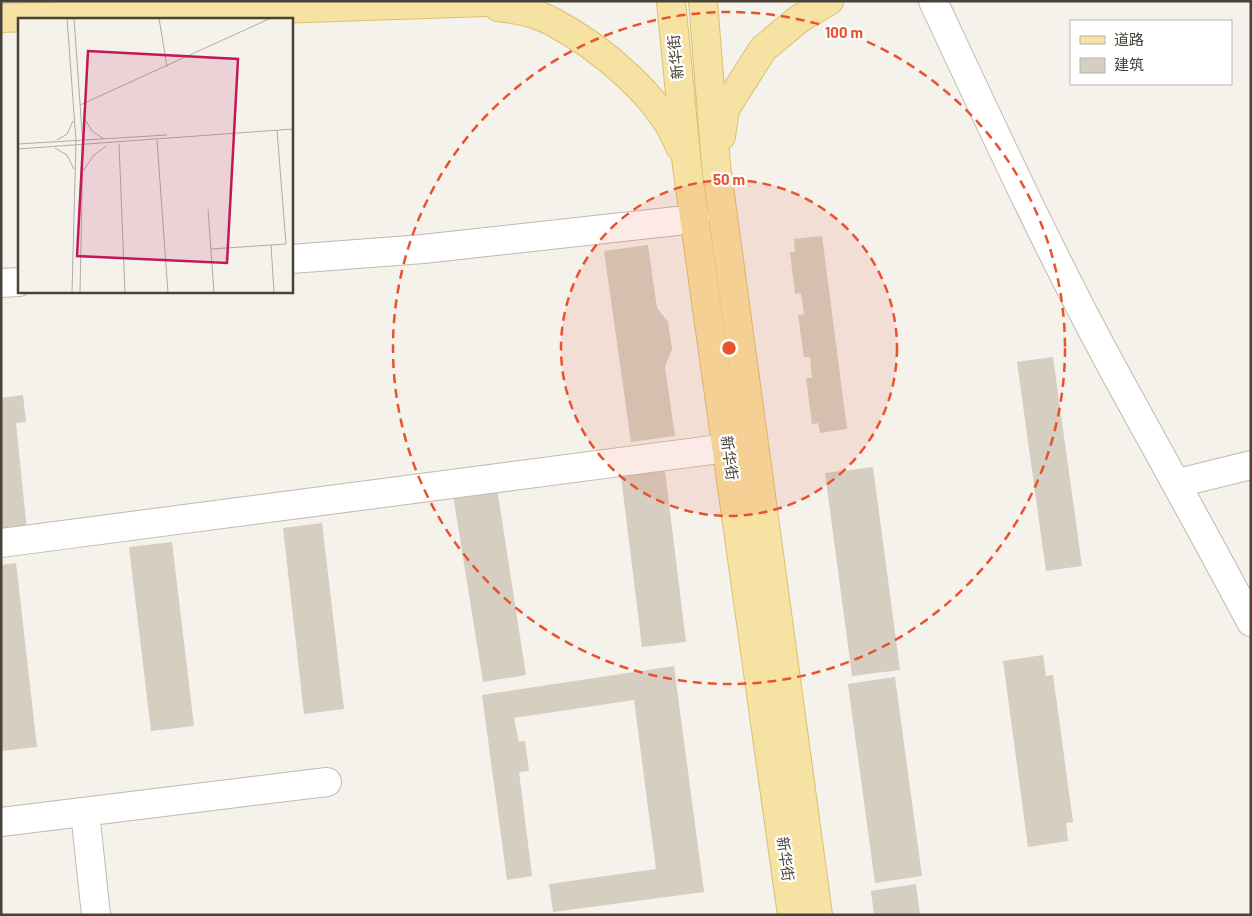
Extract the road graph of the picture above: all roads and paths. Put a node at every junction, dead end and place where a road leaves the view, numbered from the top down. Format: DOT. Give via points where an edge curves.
graph roads {
  1 [pos="520,1"];
  2 [pos="670,1"];
  3 [pos="703,1"];
  4 [pos="828,1"];
  5 [pos="933,1"];
  6 [pos="464,3"];
  7 [pos="1,18"];
  8 [pos="716,165"];
  9 [pos="687,166"];
  10 [pos="695,219"];
  11 [pos="292,259"];
  12 [pos="18,282"];
  13 [pos="1,283"];
  14 [pos="727,448"];
  15 [pos="1251,465"];
  16 [pos="1178,483"];
  17 [pos="1,543"];
  18 [pos="1251,622"];
  19 [pos="327,782"];
  20 [pos="85,812"];
  21 [pos="1,822"];
  22 [pos="96,915"];
  23 [pos="792,915"];
  24 [pos="818,915"];
  1 -- 6 [label="main road"];
  2 -- 9 [label="main road, 新华街"];
  3 -- 8 [label="main road, 新华街"];
  4 -- 8 [label="main road" via="799,19 763,49 746,73 725,109"];
  5 -- 16 [label="street" via="1028,202 1113,368"];
  6 -- 7 [label="main road"];
  6 -- 9 [label="main road" via="526,12 552,21 584,42 620,70 652,102 673,129"];
  8 -- 24 [label="main road, 新华街"];
  9 -- 10 [label="main road, 新华街"];
  10 -- 11 [label="street" via="423,249"];
  10 -- 14 [label="main road, 新华街"];
  12 -- 13 [label="street"];
  14 -- 17 [label="street"];
  14 -- 23 [label="main road, 新华街"];
  15 -- 16 [label="street"];
  16 -- 18 [label="street"];
  19 -- 20 [label="street"];
  20 -- 21 [label="street"];
  20 -- 22 [label="street"];
}
